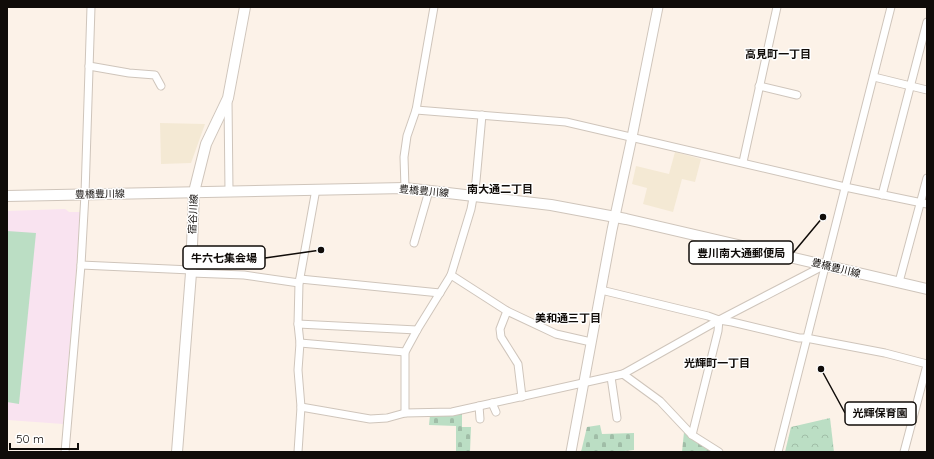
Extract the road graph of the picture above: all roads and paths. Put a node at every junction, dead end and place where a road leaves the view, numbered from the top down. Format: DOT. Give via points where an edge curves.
graph roads {
  1 [pos="91,7"];
  2 [pos="245,7"];
  3 [pos="434,7"];
  4 [pos="658,7"];
  5 [pos="777,7"];
  6 [pos="891,7"];
  7 [pos="927,22"];
  8 [pos="89,66"];
  9 [pos="874,77"];
  10 [pos="161,86"];
  11 [pos="759,86"];
  12 [pos="911,86"];
  13 [pos="927,90"];
  14 [pos="797,94"];
  15 [pos="228,98"];
  16 [pos="416,110"];
  17 [pos="482,115"];
  18 [pos="632,137"];
  19 [pos="743,162"];
  20 [pos="927,178"];
  21 [pos="845,187"];
  22 [pos="405,188"];
  23 [pos="316,189"];
  24 [pos="229,191"];
  25 [pos="429,191"];
  26 [pos="194,192"];
  27 [pos="85,194"];
  28 [pos="473,195"];
  29 [pos="882,195"];
  30 [pos="7,196"];
  31 [pos="924,203"];
  32 [pos="614,217"];
  33 [pos="414,242"];
  34 [pos="81,265"];
  35 [pos="826,265"];
  36 [pos="191,272"];
  37 [pos="451,275"];
  38 [pos="300,281"];
  39 [pos="899,282"];
  40 [pos="927,289"];
  41 [pos="601,290"];
  42 [pos="440,293"];
  43 [pos="507,311"];
  44 [pos="719,320"];
  45 [pos="298,324"];
  46 [pos="417,330"];
  47 [pos="806,338"];
  48 [pos="591,342"];
  49 [pos="300,343"];
  50 [pos="405,352"];
  51 [pos="927,365"];
  52 [pos="623,374"];
  53 [pos="612,377"];
  54 [pos="584,383"];
  55 [pos="522,397"];
  56 [pos="492,403"];
  57 [pos="479,406"];
  58 [pos="301,407"];
  59 [pos="496,412"];
  60 [pos="405,413"];
  61 [pos="617,418"];
  62 [pos="480,419"];
  63 [pos="692,434"];
  64 [pos="65,452"];
  65 [pos="177,452"];
  66 [pos="298,452"];
  67 [pos="571,452"];
  68 [pos="719,452"];
  69 [pos="778,452"];
  70 [pos="904,452"];
  1 -- 8 [label="street"];
  2 -- 15 [label="main road, 宿谷川線"];
  3 -- 16 [label="street"];
  4 -- 18 [label="street"];
  5 -- 11 [label="street"];
  6 -- 9 [label="street"];
  7 -- 12 [label="street"];
  8 -- 10 [label="street" via="155,75"];
  8 -- 27 [label="street"];
  9 -- 12 [label="street"];
  9 -- 21 [label="street"];
  11 -- 14 [label="street"];
  11 -- 19 [label="street"];
  12 -- 13 [label="street"];
  12 -- 29 [label="street"];
  15 -- 24 [label="street"];
  15 -- 26 [label="main road, 宿谷川線" via="206,144"];
  16 -- 17 [label="street"];
  16 -- 22 [label="street" via="407,136 404,157"];
  17 -- 18 [label="street" via="566,122"];
  17 -- 28 [label="street"];
  18 -- 19 [label="street"];
  18 -- 32 [label="street"];
  19 -- 21 [label="street"];
  20 -- 31 [label="street"];
  21 -- 29 [label="street"];
  21 -- 35 [label="street"];
  22 -- 23 [label="main road, 豊橋豊川線"];
  22 -- 25 [label="main road, 豊橋豊川線"];
  23 -- 24 [label="main road, 豊橋豊川線"];
  23 -- 38 [label="street"];
  24 -- 26 [label="main road, 豊橋豊川線"];
  25 -- 28 [label="main road, 豊橋豊川線"];
  25 -- 33 [label="street"];
  26 -- 27 [label="main road, 豊橋豊川線"];
  26 -- 36 [label="main road, 宿谷川線"];
  27 -- 30 [label="main road, 豊橋豊川線"];
  27 -- 34 [label="street"];
  28 -- 32 [label="main road, 豊橋豊川線" via="552,205"];
  28 -- 37 [label="street"];
  29 -- 31 [label="street"];
  31 -- 39 [label="street"];
  32 -- 35 [label="main road, 豊橋豊川線"];
  32 -- 41 [label="street"];
  34 -- 36 [label="street"];
  34 -- 64 [label="street"];
  35 -- 39 [label="main road, 豊橋豊川線"];
  35 -- 44 [label="street"];
  35 -- 47 [label="street"];
  36 -- 38 [label="street"];
  36 -- 65 [label="main road, 宿谷川線"];
  37 -- 42 [label="street"];
  37 -- 43 [label="street"];
  38 -- 42 [label="street"];
  38 -- 45 [label="street"];
  39 -- 40 [label="main road, 豊橋豊川線"];
  41 -- 44 [label="street"];
  41 -- 48 [label="street"];
  42 -- 46 [label="street"];
  43 -- 48 [label="street" via="556,334"];
  43 -- 55 [label="street" via="500,329 501,337 518,364"];
  44 -- 47 [label="street"];
  44 -- 52 [label="street"];
  44 -- 63 [label="street"];
  45 -- 46 [label="street"];
  45 -- 49 [label="street"];
  46 -- 50 [label="street"];
  47 -- 51 [label="street" via="885,353"];
  47 -- 69 [label="street"];
  48 -- 54 [label="street"];
  49 -- 50 [label="street"];
  49 -- 58 [label="street" via="298,370"];
  50 -- 60 [label="street"];
  51 -- 70 [label="street"];
  52 -- 53 [label="street"];
  52 -- 63 [label="street" via="660,401"];
  53 -- 54 [label="street"];
  53 -- 61 [label="street"];
  54 -- 55 [label="street"];
  54 -- 67 [label="street"];
  55 -- 56 [label="street"];
  56 -- 57 [label="street"];
  56 -- 59 [label="street"];
  57 -- 60 [label="street" via="452,412"];
  57 -- 62 [label="street"];
  58 -- 60 [label="street" via="370,419"];
  58 -- 66 [label="street"];
  63 -- 68 [label="street"];
}
